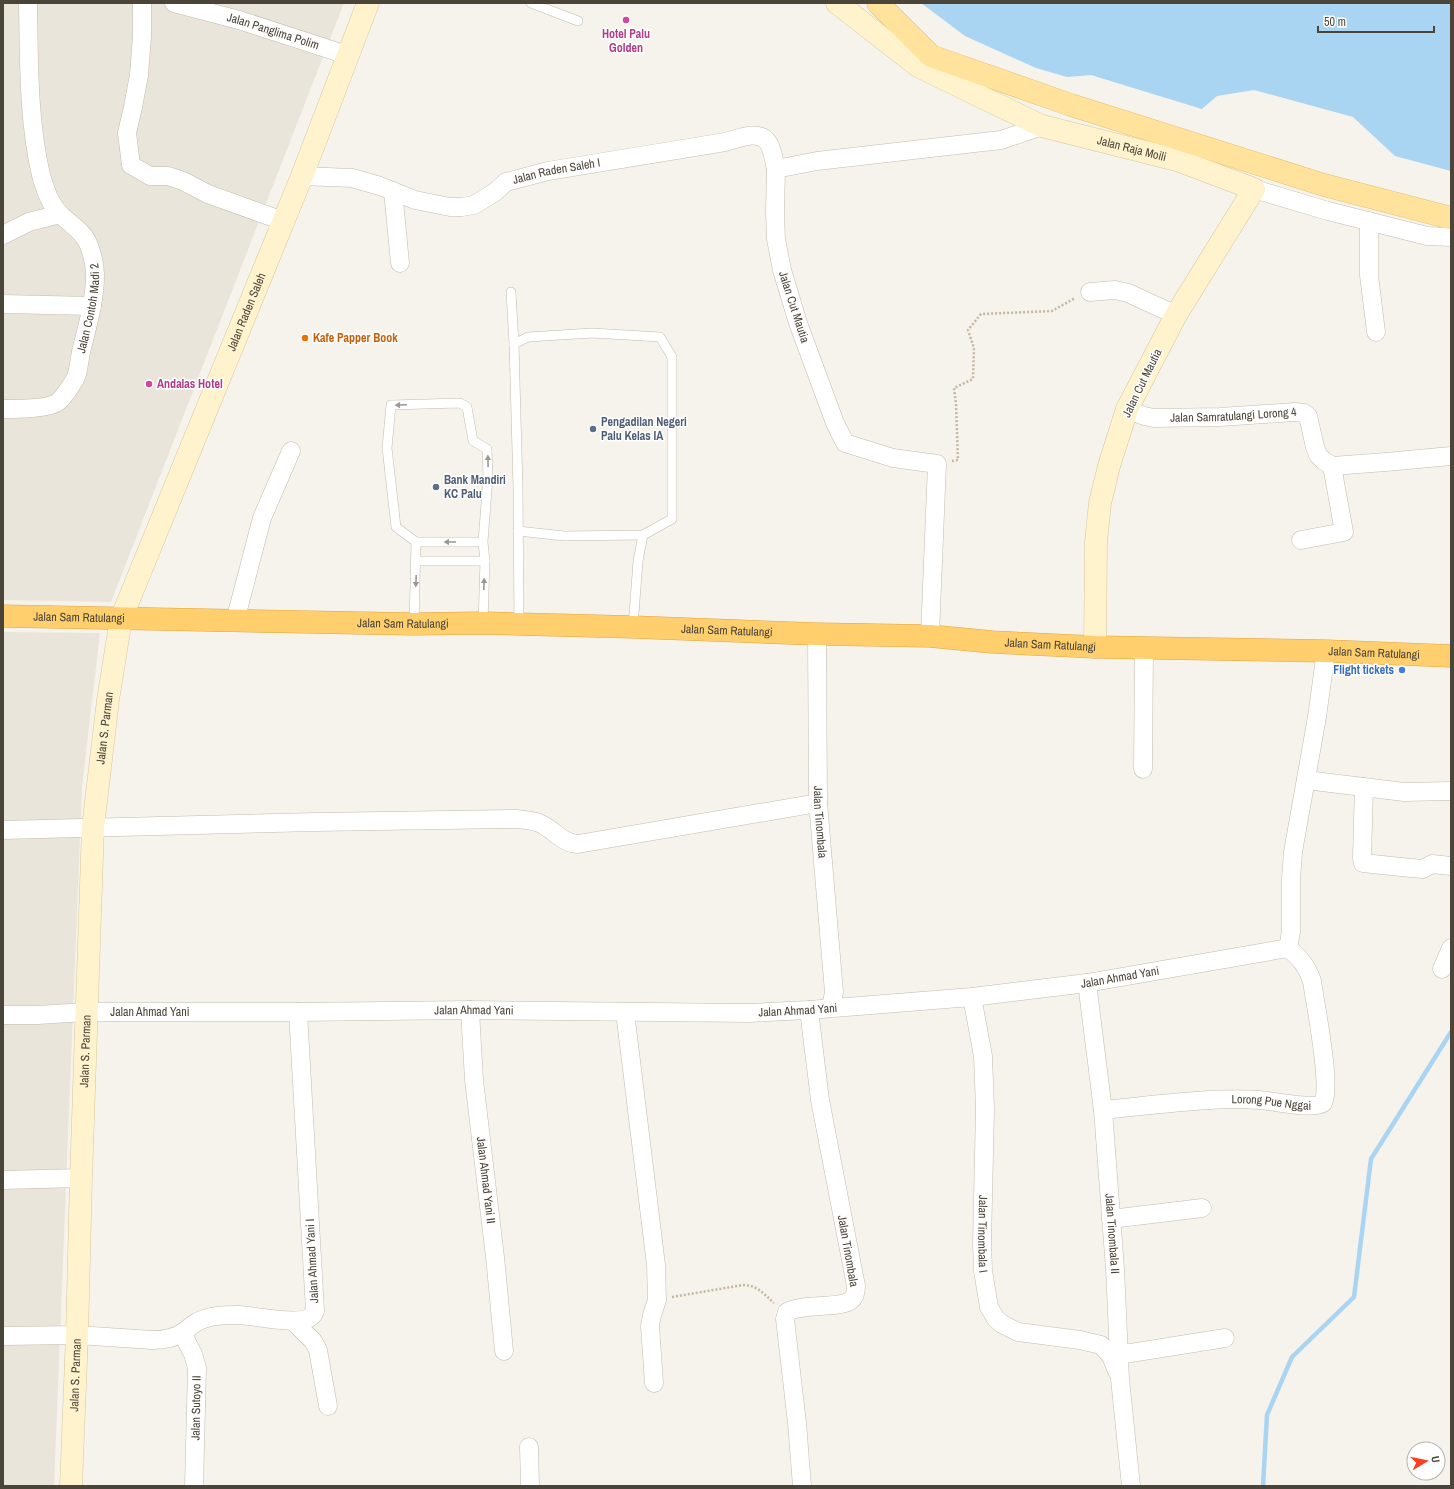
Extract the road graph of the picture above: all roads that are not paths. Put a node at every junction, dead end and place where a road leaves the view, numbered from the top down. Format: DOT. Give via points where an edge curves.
graph roads {
  1 [pos="28,3"];
  2 [pos="142,3"];
  3 [pos="174,3"];
  4 [pos="368,3"];
  5 [pos="531,3"];
  6 [pos="837,3"];
  7 [pos="878,3"];
  8 [pos="578,21"];
  9 [pos="347,56"];
  10 [pos="1042,126"];
  11 [pos="776,169"];
  12 [pos="302,176"];
  13 [pos="1254,188"];
  14 [pos="393,191"];
  15 [pos="60,214"];
  16 [pos="1451,218"];
  17 [pos="283,221"];
  18 [pos="1369,221"];
  19 [pos="3,235"];
  20 [pos="1451,237"];
  21 [pos="400,263"];
  22 [pos="510,292"];
  23 [pos="1090,292"];
  24 [pos="3,304"];
  25 [pos="92,306"];
  26 [pos="1176,315"];
  27 [pos="1376,332"];
  28 [pos="514,344"];
  29 [pos="1127,409"];
  30 [pos="3,410"];
  31 [pos="291,451"];
  32 [pos="1451,456"];
  33 [pos="1332,466"];
  34 [pos="518,531"];
  35 [pos="643,535"];
  36 [pos="1301,540"];
  37 [pos="416,542"];
  38 [pos="484,542"];
  39 [pos="416,561"];
  40 [pos="485,561"];
  41 [pos="3,616"];
  42 [pos="120,619"];
  43 [pos="236,621"];
  44 [pos="483,623"];
  45 [pos="414,624"];
  46 [pos="519,624"];
  47 [pos="633,627"];
  48 [pos="817,634"];
  49 [pos="930,636"];
  50 [pos="1095,647"];
  51 [pos="1144,648"];
  52 [pos="1326,651"];
  53 [pos="1451,656"];
  54 [pos="1143,769"];
  55 [pos="1306,780"];
  56 [pos="1364,787"];
  57 [pos="1451,791"];
  58 [pos="818,803"];
  59 [pos="93,827"];
  60 [pos="3,830"];
  61 [pos="1451,866"];
  62 [pos="1288,948"];
  63 [pos="1451,948"];
  64 [pos="1442,969"];
  65 [pos="1087,983"];
  66 [pos="972,997"];
  67 [pos="828,1008"];
  68 [pos="470,1010"];
  69 [pos="809,1010"];
  70 [pos="88,1012"];
  71 [pos="298,1012"];
  72 [pos="625,1012"];
  73 [pos="3,1015"];
  74 [pos="1103,1110"];
  75 [pos="81,1178"];
  76 [pos="3,1180"];
  77 [pos="1202,1208"];
  78 [pos="1111,1219"];
  79 [pos="293,1321"];
  80 [pos="182,1333"];
  81 [pos="77,1335"];
  82 [pos="3,1336"];
  83 [pos="1224,1338"];
  84 [pos="504,1351"];
  85 [pos="1118,1354"];
  86 [pos="1120,1379"];
  87 [pos="654,1382"];
  88 [pos="328,1406"];
  89 [pos="529,1447"];
  90 [pos="71,1486"];
  91 [pos="194,1486"];
  92 [pos="530,1486"];
  93 [pos="802,1486"];
  94 [pos="1131,1486"];
  1 -- 15 [label="street, Jalan Contoh Madi 2" via="32,117 41,174 47,193"];
  2 -- 17 [label="street" via="139,75 127,133 131,166 150,176 168,176 183,181 208,194"];
  3 -- 9 [label="street, Jalan Panglima Polim" via="239,20"];
  4 -- 9 [label="street, Jalan Raden Saleh"];
  5 -- 8 [label="lane"];
  6 -- 10 [label="street, Jalan Raja Moili" via="918,66"];
  7 -- 16 [label="main road" via="931,56 1071,105 1324,185"];
  9 -- 12 [label="street, Jalan Raden Saleh"];
  10 -- 11 [label="street" via="1002,140 817,161"];
  10 -- 13 [label="street, Jalan Raja Moili" via="1177,160"];
  11 -- 14 [label="street, Jalan Raden Saleh I" via="769,144 764,139 752,135 725,142 548,171 506,182 474,206 450,207 433,204"];
  11 -- 49 [label="street, Jalan Cut Mautia" via="776,239 782,270 834,423 845,443 893,458 937,464"];
  12 -- 14 [label="street, Jalan Raden Saleh I" via="352,178"];
  12 -- 17 [label="street, Jalan Raden Saleh"];
  13 -- 18 [label="street, Jalan Raja Moili"];
  13 -- 26 [label="street, Jalan Cut Mautia"];
  14 -- 21 [label="street"];
  15 -- 19 [label="street" via="29,222"];
  15 -- 25 [label="street, Jalan Contoh Madi 2" via="76,226 87,240 92,254 95,274"];
  17 -- 42 [label="street, Jalan Raden Saleh"];
  18 -- 20 [label="street, Jalan Raja Moili" via="1427,236"];
  18 -- 27 [label="street" via="1369,275"];
  22 -- 28 [label="lane"];
  23 -- 26 [label="street" via="1115,290 1128,293"];
  24 -- 25 [label="street"];
  25 -- 30 [label="street, Jalan Contoh Madi 2" via="76,378 58,402 45,406"];
  26 -- 29 [label="street, Jalan Cut Mautia"];
  28 -- 34 [label="lane"];
  28 -- 35 [label="lane" via="528,337 592,333 660,337 672,357 672,519"];
  29 -- 33 [label="street, Jalan Samratulangi Lorong 4" via="1154,418 1304,414 1308,416 1318,455"];
  29 -- 50 [label="street, Jalan Cut Mautia" via="1100,502 1096,542"];
  31 -- 43 [label="street" via="262,518"];
  32 -- 33 [label="street"];
  33 -- 36 [label="street" via="1344,532"];
  34 -- 35 [label="lane" via="564,536"];
  34 -- 46 [label="lane"];
  35 -- 47 [label="lane" via="638,561"];
  38 -- 37 [label="lane, one-way"];
  38 -- 37 [label="lane, one-way" via="487,449 473,440 467,407 460,403 391,405 387,448 396,527"];
  37 -- 39 [label="lane"];
  38 -- 40 [label="lane"];
  39 -- 40 [label="lane"];
  39 -- 45 [label="lane, one-way"];
  44 -- 40 [label="lane, one-way"];
  41 -- 42 [label="highway, Jalan Sam Ratulangi"];
  42 -- 43 [label="highway, Jalan Sam Ratulangi"];
  42 -- 59 [label="street, Jalan S. Parman"];
  43 -- 45 [label="highway, Jalan Sam Ratulangi"];
  44 -- 45 [label="highway, Jalan Sam Ratulangi"];
  44 -- 46 [label="highway, Jalan Sam Ratulangi"];
  46 -- 47 [label="highway, Jalan Sam Ratulangi"];
  47 -- 48 [label="highway, Jalan Sam Ratulangi"];
  48 -- 49 [label="highway, Jalan Sam Ratulangi"];
  48 -- 58 [label="street, Jalan Tinombala"];
  49 -- 50 [label="highway, Jalan Sam Ratulangi"];
  50 -- 51 [label="highway, Jalan Sam Ratulangi"];
  51 -- 52 [label="highway, Jalan Sam Ratulangi"];
  51 -- 54 [label="street"];
  52 -- 53 [label="highway, Jalan Sam Ratulangi"];
  52 -- 55 [label="street"];
  55 -- 56 [label="street"];
  55 -- 62 [label="street" via="1292,852 1291,932"];
  56 -- 57 [label="street" via="1404,792"];
  56 -- 61 [label="street" via="1363,863 1417,868 1432,864"];
  58 -- 59 [label="street" via="578,844 570,844 540,823 516,819"];
  58 -- 67 [label="street, Jalan Tinombala" via="834,992"];
  59 -- 60 [label="street"];
  59 -- 70 [label="street, Jalan S. Parman"];
  62 -- 65 [label="street, Jalan Ahmad Yani"];
  62 -- 74 [label="street, Lorong Pue Nggai" via="1306,967 1312,981 1326,1073 1323,1103 1309,1106 1240,1099"];
  63 -- 64 [label="street"];
  65 -- 66 [label="street, Jalan Ahmad Yani"];
  65 -- 74 [label="street, Jalan Tinombala II"];
  66 -- 67 [label="street, Jalan Ahmad Yani"];
  66 -- 86 [label="street, Jalan Tinombala I" via="983,1056 985,1109 982,1243 983,1271 989,1307 1002,1324 1018,1332 1101,1345 1111,1356"];
  67 -- 69 [label="street, Jalan Ahmad Yani"];
  68 -- 71 [label="street, Jalan Ahmad Yani"];
  68 -- 72 [label="street, Jalan Ahmad Yani"];
  68 -- 84 [label="street, Jalan Ahmad Yani II" via="474,1080"];
  69 -- 72 [label="street, Jalan Ahmad Yani" via="749,1013"];
  69 -- 93 [label="street, Jalan Tinombala" via="820,1100 856,1293 847,1303 795,1308 786,1314 784,1322"];
  70 -- 71 [label="street, Jalan Ahmad Yani"];
  70 -- 73 [label="street, Jalan Ahmad Yani"];
  70 -- 75 [label="street, Jalan S. Parman"];
  71 -- 79 [label="street, Jalan Ahmad Yani I" via="315,1311 310,1318"];
  72 -- 87 [label="street" via="656,1265 657,1300 650,1326"];
  74 -- 78 [label="street, Jalan Tinombala II"];
  75 -- 76 [label="street"];
  75 -- 81 [label="street, Jalan S. Parman"];
  77 -- 78 [label="street"];
  78 -- 85 [label="street, Jalan Tinombala II"];
  79 -- 80 [label="street, Jalan Ahmad Yani I" via="253,1316 217,1316 198,1321"];
  79 -- 88 [label="street" via="313,1341 318,1350"];
  80 -- 81 [label="street, Jalan Ahmad Yani I" via="152,1340"];
  80 -- 91 [label="street, Jalan Sutoyo II" via="197,1368"];
  81 -- 82 [label="street, Jalan Ahmad Yani I"];
  81 -- 90 [label="street, Jalan S. Parman"];
  83 -- 85 [label="street"];
  85 -- 86 [label="street, Jalan Tinombala II"];
  86 -- 94 [label="street, Jalan Tinombala II"];
  89 -- 92 [label="street"];
}
